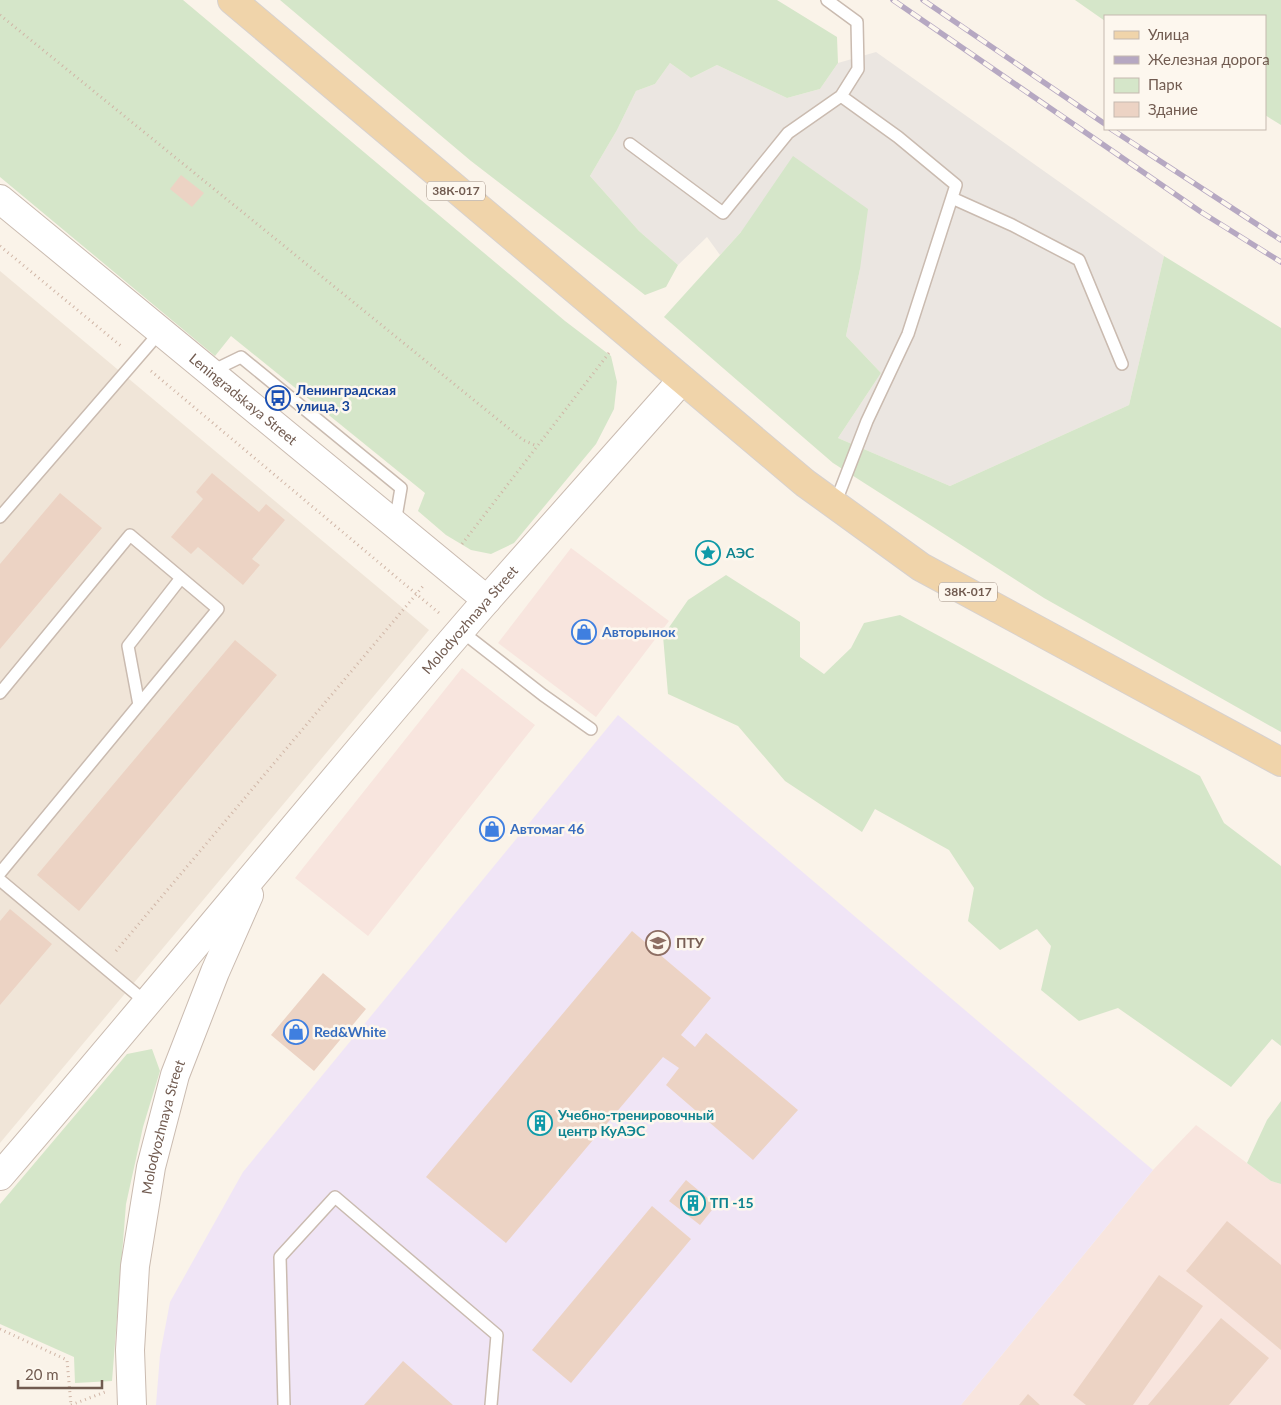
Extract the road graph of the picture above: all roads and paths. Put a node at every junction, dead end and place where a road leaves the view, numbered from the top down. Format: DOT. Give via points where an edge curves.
graph roads {
  1 [pos="232,0"];
  2 [pos="827,0"];
  3 [pos="0,15"];
  4 [pos="841,96"];
  5 [pos="630,144"];
  6 [pos="952,198"];
  7 [pos="0,199"];
  8 [pos="0,246"];
  9 [pos="160,332"];
  10 [pos="625,332"];
  11 [pos="136,359"];
  12 [pos="1122,364"];
  13 [pos="682,380"];
  14 [pos="537,446"];
  15 [pos="834,504"];
  16 [pos="0,517"];
  17 [pos="445,567"];
  18 [pos="181,578"];
  19 [pos="416,594"];
  20 [pos="487,600"];
  21 [pos="460,631"];
  22 [pos="0,693"];
  23 [pos="139,705"];
  24 [pos="591,729"];
  25 [pos="1281,762"];
  26 [pos="263,864"];
  27 [pos="1,881"];
  28 [pos="104,965"];
  29 [pos="148,1004"];
  30 [pos="0,1176"];
  31 [pos="0,1329"];
  32 [pos="132,1393"];
  33 [pos="71,1405"];
  34 [pos="284,1405"];
  35 [pos="491,1405"];
  1 -- 10 [label="main road, 38К-017"];
  2 -- 4 [label="lane" via="857,22 858,69"];
  3 -- 14 [label="path" via="523,440"];
  4 -- 5 [label="lane" via="788,133 724,213"];
  4 -- 6 [label="lane" via="956,185"];
  6 -- 12 [label="lane" via="1079,260"];
  6 -- 15 [label="lane" via="908,334 867,421"];
  7 -- 9 [label="street, Leningradskaya Street"];
  8 -- 11 [label="path"];
  9 -- 11 [label="lane"];
  9 -- 17 [label="street, Leningradskaya Street"];
  10 -- 13 [label="main road, 38К-017"];
  10 -- 14 [label="path"];
  11 -- 16 [label="lane"];
  11 -- 19 [label="path"];
  13 -- 15 [label="main road, 38К-017"];
  13 -- 20 [label="street, Molodyozhnaya Street"];
  14 -- 17 [label="path"];
  15 -- 25 [label="main road, 38К-017" via="921,566"];
  17 -- 19 [label="path" via="430,577"];
  17 -- 20 [label="street, Leningradskaya Street"];
  18 -- 22 [label="lane" via="130,535"];
  18 -- 23 [label="lane" via="128,646"];
  18 -- 23 [label="lane" via="218,609"];
  19 -- 21 [label="path"];
  19 -- 28 [label="path"];
  20 -- 21 [label="street, Molodyozhnaya Street"];
  21 -- 24 [label="lane"];
  21 -- 26 [label="street, Molodyozhnaya Street"];
  23 -- 27 [label="lane"];
  26 -- 29 [label="street, Molodyozhnaya Street"];
  26 -- 32 [label="street, Molodyozhnaya Street" via="215,972 175,1075 151,1167 134,1266 130,1350"];
  27 -- 28 [label="lane"];
  28 -- 29 [label="lane"];
  29 -- 30 [label="street, Molodyozhnaya Street"];
  31 -- 33 [label="path" via="68,1360"];
  32 -- 33 [label="path"];
  34 -- 35 [label="lane" via="280,1256 335,1197 497,1335"];
}
